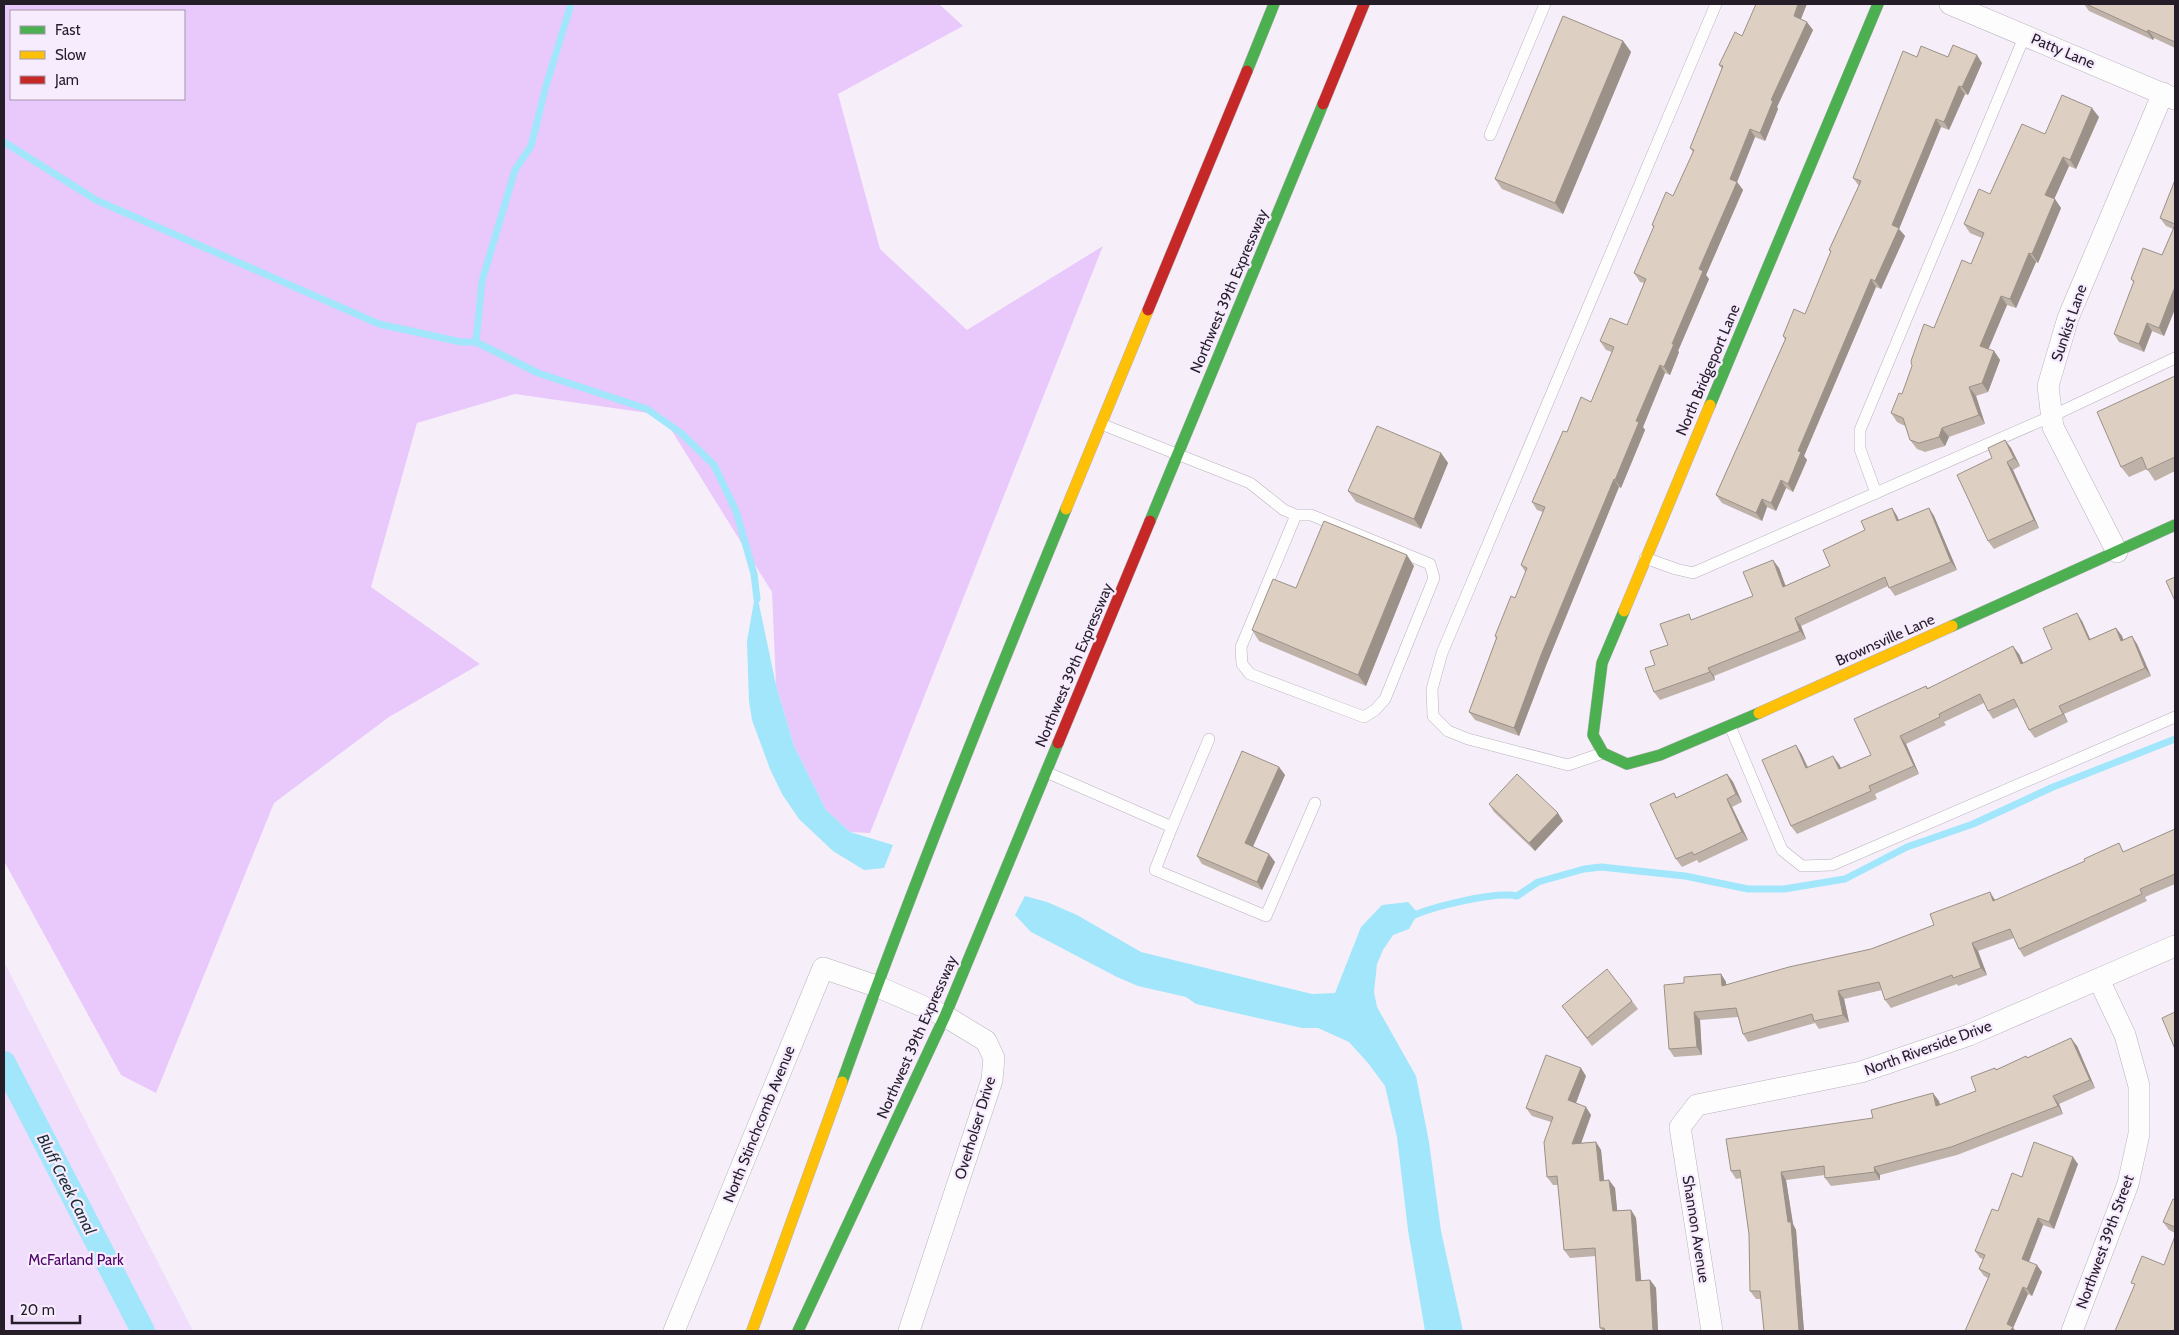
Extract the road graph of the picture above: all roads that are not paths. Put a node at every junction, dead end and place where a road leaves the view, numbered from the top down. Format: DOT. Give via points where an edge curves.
graph roads {
  1 [pos="1274,4"];
  2 [pos="1364,4"];
  3 [pos="1545,4"];
  4 [pos="1716,4"];
  5 [pos="1878,4"];
  6 [pos="1950,4"];
  7 [pos="2025,35"];
  8 [pos="2169,96"];
  9 [pos="1490,135"];
  10 [pos="2175,358"];
  11 [pos="2052,416"];
  12 [pos="1101,424"];
  13 [pos="1178,454"];
  14 [pos="1876,493"];
  15 [pos="1296,515"];
  16 [pos="2175,525"];
  17 [pos="2117,552"];
  18 [pos="1645,558"];
  19 [pos="2175,716"];
  20 [pos="1730,726"];
  21 [pos="1209,739"];
  22 [pos="1603,753"];
  23 [pos="1046,772"];
  24 [pos="1316,803"];
  25 [pos="1172,827"];
  26 [pos="2175,946"];
  27 [pos="2099,980"];
  28 [pos="876,986"];
  29 [pos="945,1016"];
  30 [pos="1680,1127"];
  31 [pos="674,1331"];
  32 [pos="752,1331"];
  33 [pos="798,1331"];
  34 [pos="909,1331"];
  35 [pos="1712,1331"];
  36 [pos="2072,1331"];
  1 -- 12 [label="main road"];
  2 -- 13 [label="main road, Northwest 39th Expressway"];
  3 -- 9 [label="lane"];
  4 -- 22 [label="lane" via="1442,653 1432,689 1433,716 1448,731 1468,739 1568,765"];
  5 -- 18 [label="main road, North Bridgeport Lane"];
  6 -- 7 [label="street, Patty Lane"];
  7 -- 8 [label="street, Patty Lane"];
  7 -- 14 [label="lane" via="1860,430 1860,449"];
  8 -- 11 [label="street, Sunkist Lane" via="2068,318 2048,386"];
  10 -- 11 [label="lane"];
  11 -- 14 [label="lane"];
  11 -- 17 [label="street, Sunkist Lane" via="2053,428"];
  12 -- 13 [label="lane"];
  12 -- 28 [label="main road"];
  13 -- 15 [label="lane" via="1250,483 1284,510"];
  13 -- 23 [label="main road, Northwest 39th Expressway"];
  14 -- 18 [label="lane" via="1693,573"];
  15 -- 15 [label="lane" via="1241,647 1242,664 1250,674 1364,717 1385,699 1434,578 1430,564 1311,515"];
  16 -- 17 [label="main road, Brownsville Lane"];
  17 -- 20 [label="main road, Brownsville Lane"];
  18 -- 22 [label="main road, North Bridgeport Lane" via="1602,663 1594,735"];
  19 -- 20 [label="lane" via="1832,865 1802,866 1782,850"];
  20 -- 22 [label="main road, Brownsville Lane" via="1660,755 1627,764"];
  21 -- 25 [label="lane"];
  23 -- 25 [label="lane"];
  23 -- 29 [label="main road, Northwest 39th Expressway"];
  24 -- 25 [label="lane" via="1266,916 1155,870"];
  26 -- 27 [label="street, North Riverside Drive"];
  27 -- 30 [label="street, North Riverside Drive" via="1969,1035 1861,1072 1697,1105"];
  27 -- 36 [label="street, Northwest 39th Street" via="2125,1035 2139,1086 2139,1134 2128,1184"];
  28 -- 29 [label="street, Overholser Drive"];
  28 -- 31 [label="street, North Stinchcomb Avenue" via="823,968"];
  28 -- 32 [label="main road"];
  29 -- 33 [label="main road, Northwest 39th Expressway"];
  29 -- 34 [label="street, Overholser Drive" via="986,1041 994,1058 992,1080"];
  30 -- 35 [label="street, Shannon Avenue"];
}
